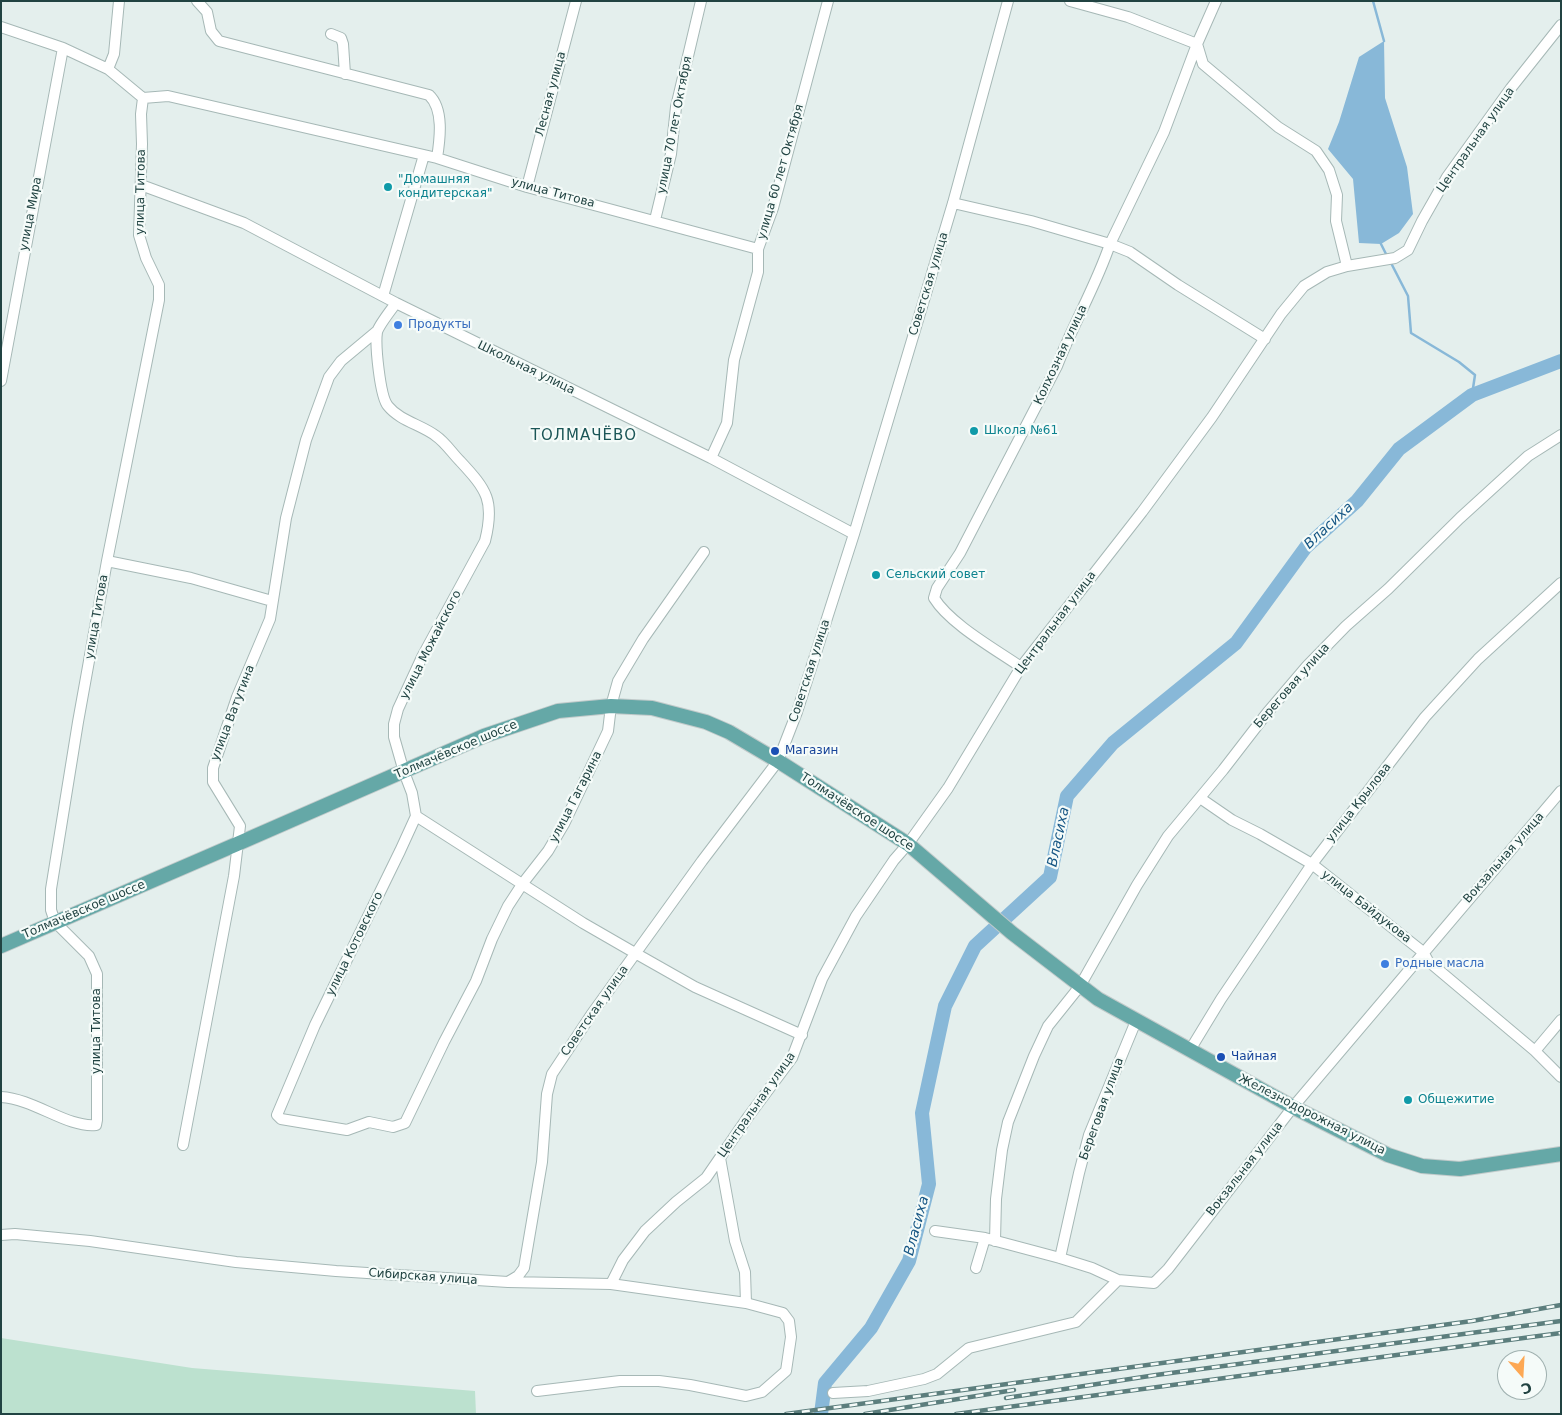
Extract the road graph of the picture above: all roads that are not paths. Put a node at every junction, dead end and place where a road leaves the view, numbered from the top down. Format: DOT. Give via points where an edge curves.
graph roads {
  1 [pos="119,1"];
  2 [pos="197,1"];
  3 [pos="576,1"];
  4 [pos="701,1"];
  5 [pos="828,1"];
  6 [pos="1008,1"];
  7 [pos="1070,1"];
  8 [pos="1216,1"];
  9 [pos="1561,25"];
  10 [pos="1,27"];
  11 [pos="331,34"];
  12 [pos="1198,44"];
  13 [pos="63,48"];
  14 [pos="108,69"];
  15 [pos="345,74"];
  16 [pos="142,98"];
  17 [pos="424,155"];
  18 [pos="437,158"];
  19 [pos="141,184"];
  20 [pos="527,187"];
  21 [pos="953,203"];
  22 [pos="655,220"];
  23 [pos="1110,244"];
  24 [pos="758,249"];
  25 [pos="1347,266"];
  26 [pos="383,296"];
  27 [pos="396,303"];
  28 [pos="378,331"];
  29 [pos="1265,339"];
  30 [pos="1,381"];
  31 [pos="1561,435"];
  32 [pos="711,458"];
  33 [pos="854,534"];
  34 [pos="704,552"];
  35 [pos="107,561"];
  36 [pos="1561,583"];
  37 [pos="272,601"];
  38 [pos="1021,667"];
  39 [pos="611,706"];
  40 [pos="778,761"];
  41 [pos="404,772"];
  42 [pos="1561,791"];
  43 [pos="1200,798"];
  44 [pos="416,816"];
  45 [pos="237,844"];
  46 [pos="908,844"];
  47 [pos="1312,864"];
  48 [pos="523,883"];
  49 [pos="55,922"];
  50 [pos="1012,934"];
  51 [pos="1,946"];
  52 [pos="1423,952"];
  53 [pos="636,954"];
  54 [pos="1080,986"];
  55 [pos="1561,1020"];
  56 [pos="1136,1021"];
  57 [pos="802,1035"];
  58 [pos="1190,1050"];
  59 [pos="1535,1050"];
  60 [pos="1561,1077"];
  61 [pos="1,1097"];
  62 [pos="1293,1107"];
  63 [pos="405,1123"];
  64 [pos="183,1145"];
  65 [pos="1561,1154"];
  66 [pos="720,1158"];
  67 [pos="935,1231"];
  68 [pos="1,1234"];
  69 [pos="990,1239"];
  70 [pos="1060,1258"];
  71 [pos="976,1268"];
  72 [pos="1118,1280"];
  73 [pos="508,1282"];
  74 [pos="611,1284"];
  75 [pos="746,1303"];
  76 [pos="537,1391"];
  77 [pos="833,1393"];
  1 -- 14 [label="street" via="114,54"];
  2 -- 15 [label="street" via="207,12 211,31 220,41"];
  3 -- 20 [label="street, Лесная улица"];
  4 -- 22 [label="street, улица 70 лет Октября" via="676,107 671,154"];
  5 -- 24 [label="street, улица 60 лет Октября" via="773,208"];
  6 -- 21 [label="street, Советская улица"];
  7 -- 12 [label="street" via="1128,17"];
  8 -- 12 [label="street, Колхозная улица"];
  9 -- 25 [label="street, Центральная улица" via="1447,177 1408,250 1395,258"];
  10 -- 13 [label="street"];
  11 -- 15 [label="street" via="341,38"];
  12 -- 23 [label="street, Колхозная улица" via="1164,132"];
  12 -- 25 [label="street" via="1203,64 1278,127 1316,151 1329,170 1337,195 1336,221"];
  13 -- 14 [label="street"];
  13 -- 30 [label="street, улица Мира"];
  14 -- 16 [label="street"];
  15 -- 18 [label="street" via="429,94 434,99 441,131"];
  16 -- 17 [label="street, улица Титова" via="168,96"];
  16 -- 19 [label="street, улица Титова"];
  17 -- 18 [label="street, улица Титова"];
  17 -- 26 [label="street"];
  18 -- 20 [label="street, улица Титова"];
  19 -- 26 [label="street, Школьная улица" via="244,223"];
  19 -- 35 [label="street, улица Титова" via="139,235 158,285 159,300"];
  20 -- 22 [label="street, улица Титова"];
  21 -- 23 [label="street"];
  21 -- 33 [label="street, Советская улица"];
  22 -- 24 [label="street, улица Титова"];
  23 -- 29 [label="street" via="1130,252"];
  23 -- 38 [label="street, Колхозная улица" via="1057,366 934,598 940,608"];
  24 -- 32 [label="street, улица 60 лет Октября" via="758,272 734,360 727,423"];
  25 -- 29 [label="street, Центральная улица" via="1327,272 1304,286"];
  26 -- 27 [label="street, Школьная улица"];
  27 -- 28 [label="street"];
  27 -- 32 [label="street, Школьная улица"];
  28 -- 37 [label="street, улица Ватутина" via="341,360 329,377 306,440 286,518"];
  28 -- 41 [label="street, улица Можайского" via="379,374 387,406 437,436 485,491 489,505 490,522 485,541 422,657 398,709 394,737"];
  29 -- 38 [label="street, Центральная улица" via="1142,512"];
  31 -- 43 [label="street, Береговая улица" via="1528,456 1346,626 1267,712"];
  32 -- 33 [label="street, Школьная улица"];
  33 -- 40 [label="street, Советская улица"];
  34 -- 39 [label="street, улица Гагарина" via="633,656 618,682"];
  35 -- 37 [label="street" via="190,578"];
  35 -- 49 [label="street, улица Титова" via="51,888 51,910"];
  36 -- 47 [label="street, улица Крылова" via="1478,659 1425,717"];
  37 -- 45 [label="street, улица Ватутина" via="270,619 213,768 213,782 240,826"];
  38 -- 46 [label="street, Центральная улица" via="948,788"];
  39 -- 40 [label="main road, Толмачёвское шоссе" via="652,708 706,722"];
  39 -- 41 [label="main road, Толмачёвское шоссе" via="558,711 520,723"];
  39 -- 48 [label="street, улица Гагарина" via="608,731 564,824"];
  40 -- 46 [label="main road, Толмачёвское шоссе"];
  40 -- 53 [label="street, Советская улица"];
  41 -- 44 [label="street"];
  41 -- 45 [label="main road, Толмачёвское шоссе"];
  42 -- 52 [label="street, Вокзальная улица"];
  43 -- 47 [label="street, улица Байдукова" via="1232,820"];
  43 -- 54 [label="street, Береговая улица" via="1168,836"];
  44 -- 48 [label="street"];
  44 -- 63 [label="street, улица Котовского" via="315,1025 277,1115 281,1119 347,1130 369,1122 393,1128"];
  45 -- 49 [label="main road, Толмачёвское шоссе"];
  45 -- 64 [label="street, улица Ватутина" via="234,876"];
  46 -- 50 [label="main road, Толмачёвское шоссе"];
  46 -- 57 [label="street, Центральная улица" via="856,916 822,978"];
  47 -- 52 [label="street, улица Байдукова"];
  47 -- 58 [label="street, улица Крылова"];
  48 -- 53 [label="street"];
  48 -- 63 [label="street, улица Гагарина" via="508,906 476,981"];
  49 -- 51 [label="main road, Толмачёвское шоссе"];
  49 -- 61 [label="street, улица Титова" via="89,956 97,974 96,1125 86,1126 30,1102"];
  50 -- 54 [label="main road, Железнодорожная улица"];
  52 -- 59 [label="street, улица Байдукова" via="1428,961"];
  52 -- 62 [label="street, Вокзальная улица"];
  53 -- 57 [label="street" via="695,987"];
  53 -- 73 [label="street, Советская улица" via="590,1015 552,1074 547,1094 542,1162 524,1268"];
  54 -- 56 [label="main road, Железнодорожная улица"];
  54 -- 69 [label="street, Береговая улица" via="1048,1026 1008,1122"];
  55 -- 59 [label="street"];
  56 -- 58 [label="main road, Железнодорожная улица"];
  56 -- 70 [label="street, Береговая улица" via="1089,1136"];
  57 -- 66 [label="street, Центральная улица" via="792,1058"];
  58 -- 62 [label="main road, Железнодорожная улица"];
  59 -- 60 [label="street, улица Байдукова"];
  62 -- 65 [label="main road, Железнодорожная улица" via="1388,1155 1422,1166 1460,1169"];
  62 -- 72 [label="street, Вокзальная улица" via="1154,1283"];
  66 -- 74 [label="street, Центральная улица" via="706,1178 644,1232"];
  66 -- 75 [label="street" via="735,1241 745,1272"];
  67 -- 69 [label="street, Вокзальная улица"];
  68 -- 73 [label="street, Сибирская улица" via="90,1242 236,1262"];
  69 -- 70 [label="street, Вокзальная улица"];
  69 -- 71 [label="street, Береговая улица"];
  70 -- 72 [label="street, Вокзальная улица"];
  72 -- 77 [label="street" via="1076,1322 969,1348 937,1374 924,1379 868,1391"];
  73 -- 74 [label="street, Сибирская улица"];
  74 -- 75 [label="street, Сибирская улица"];
  75 -- 76 [label="street, Сибирская улица" via="783,1313 789,1321 791,1337 786,1371 762,1392 746,1396 659,1381 620,1381"];
}
